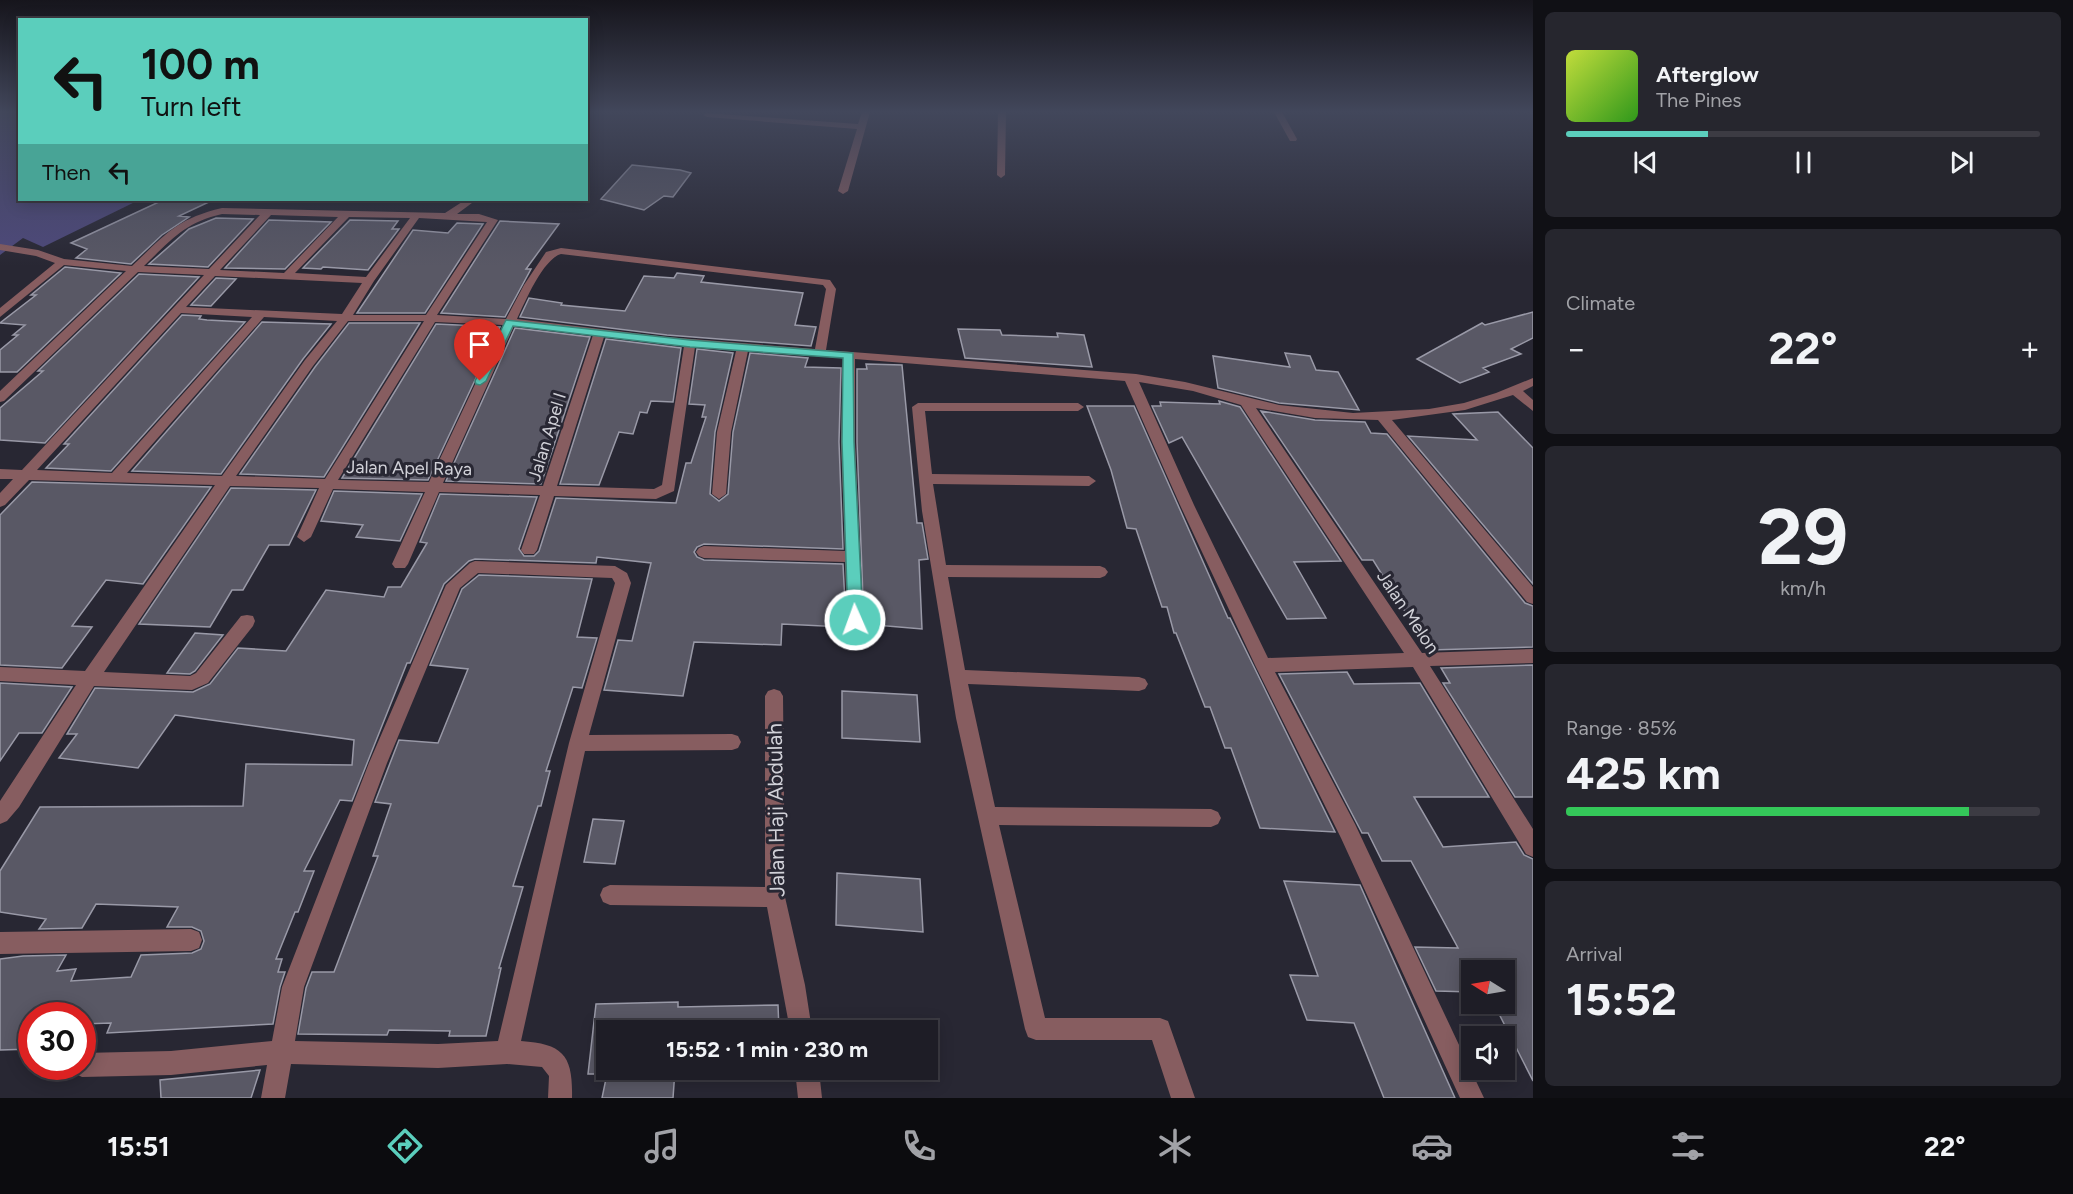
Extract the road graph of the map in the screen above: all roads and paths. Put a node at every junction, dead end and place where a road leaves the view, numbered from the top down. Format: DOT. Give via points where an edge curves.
graph roads {
  1 [pos="851,163"];
  2 [pos="1001,163"];
  3 [pos="1001,175"];
  4 [pos="843,191"];
  5 [pos="259,201"];
  6 [pos="470,201"];
  7 [pos="250,211"];
  8 [pos="269,211"];
  9 [pos="347,213"];
  10 [pos="417,215"];
  11 [pos="447,216"];
  12 [pos="0,247"];
  13 [pos="62,262"];
  14 [pos="134,269"];
  15 [pos="214,274"];
  16 [pos="288,275"];
  17 [pos="369,280"];
  18 [pos="177,310"];
  19 [pos="0,314"];
  20 [pos="261,314"];
  21 [pos="345,318"];
  22 [pos="431,318"];
  23 [pos="510,323"];
  24 [pos="599,334"];
  25 [pos="690,343"];
  26 [pos="743,346"];
  27 [pos="820,353"];
  28 [pos="849,355"];
  29 [pos="1130,378"];
  30 [pos="1533,382"];
  31 [pos="1515,391"];
  32 [pos="0,398"];
  33 [pos="1245,402"];
  34 [pos="1078,407"];
  35 [pos="1533,407"];
  36 [pos="1383,418"];
  37 [pos="0,474"];
  38 [pos="23,475"];
  39 [pos="926,478"];
  40 [pos="114,479"];
  41 [pos="1089,481"];
  42 [pos="225,482"];
  43 [pos="328,485"];
  44 [pos="436,486"];
  45 [pos="550,490"];
  46 [pos="720,494"];
  47 [pos="0,502"];
  48 [pos="304,537"];
  49 [pos="529,550"];
  50 [pos="704,552"];
  51 [pos="854,557"];
  52 [pos="400,564"];
  53 [pos="940,571"];
  54 [pos="1100,572"];
  55 [pos="1533,598"];
  56 [pos="855,620"];
  57 [pos="247,621"];
  58 [pos="1533,656"];
  59 [pos="1418,660"];
  60 [pos="1263,665"];
  61 [pos="0,674"];
  62 [pos="959,677"];
  63 [pos="90,678"];
  64 [pos="1140,684"];
  65 [pos="774,696"];
  66 [pos="732,742"];
  67 [pos="578,743"];
  68 [pos="0,815"];
  69 [pos="988,816"];
  70 [pos="1211,818"];
  71 [pos="1533,847"];
  72 [pos="610,896"];
  73 [pos="775,897"];
  74 [pos="191,940"];
  75 [pos="0,943"];
  76 [pos="799,1020"];
  77 [pos="280,1052"];
  78 [pos="507,1052"];
  79 [pos="96,1065"];
  80 [pos="808,1080"];
  81 [pos="273,1098"];
  82 [pos="560,1098"];
  83 [pos="810,1098"];
  84 [pos="1183,1098"];
  85 [pos="1472,1098"];
  1 -- 4 [label="street"];
  2 -- 3 [label="street"];
  5 -- 7 [label="street"];
  6 -- 11 [label="street"];
  7 -- 8 [label="street"];
  7 -- 14 [label="street" via="222,211 190,220"];
  8 -- 9 [label="street"];
  8 -- 15 [label="street"];
  9 -- 10 [label="street"];
  9 -- 16 [label="street"];
  10 -- 11 [label="street"];
  10 -- 17 [label="street"];
  11 -- 22 [label="street" via="493,220"];
  12 -- 13 [label="street" via="38,253"];
  13 -- 14 [label="street"];
  13 -- 19 [label="street"];
  14 -- 15 [label="street"];
  14 -- 32 [label="street"];
  15 -- 16 [label="street"];
  15 -- 18 [label="street"];
  16 -- 17 [label="street"];
  17 -- 21 [label="street"];
  18 -- 20 [label="street"];
  18 -- 38 [label="street"];
  20 -- 21 [label="street"];
  20 -- 40 [label="street"];
  21 -- 22 [label="street"];
  21 -- 42 [label="street"];
  22 -- 23 [label="street"];
  22 -- 43 [label="street"];
  23 -- 24 [label="street"];
  23 -- 27 [label="street" via="548,255 561,251 826,282 831,289"];
  23 -- 44 [label="street" via="470,401"];
  24 -- 25 [label="street"];
  24 -- 45 [label="street, Jalan Apel I"];
  25 -- 26 [label="street"];
  25 -- 45 [label="street, Jalan Apel Raya" via="669,488 656,494"];
  26 -- 27 [label="street"];
  26 -- 46 [label="street" via="724,432"];
  27 -- 28 [label="street"];
  28 -- 29 [label="street"];
  28 -- 51 [label="street" via="848,442"];
  29 -- 33 [label="street" via="1200,389"];
  29 -- 60 [label="street"];
  30 -- 31 [label="street"];
  31 -- 35 [label="street"];
  31 -- 36 [label="street" via="1430,412"];
  33 -- 36 [label="street" via="1345,417"];
  33 -- 59 [label="street, Jalan Melon"];
  34 -- 39 [label="street" via="918,407"];
  36 -- 55 [label="street"];
  37 -- 38 [label="street, Jalan Apel Raya"];
  38 -- 40 [label="street, Jalan Apel Raya"];
  38 -- 47 [label="street"];
  39 -- 41 [label="street"];
  39 -- 53 [label="street"];
  40 -- 42 [label="street, Jalan Apel Raya"];
  42 -- 43 [label="street, Jalan Apel Raya"];
  42 -- 63 [label="street"];
  43 -- 44 [label="street, Jalan Apel Raya"];
  43 -- 48 [label="street"];
  44 -- 45 [label="street, Jalan Apel Raya"];
  44 -- 52 [label="street"];
  45 -- 49 [label="street, Jalan Apel I"];
  50 -- 51 [label="street"];
  51 -- 56 [label="street"];
  53 -- 54 [label="street"];
  53 -- 62 [label="street"];
  57 -- 63 [label="street" via="201,678 192,683"];
  58 -- 59 [label="street"];
  59 -- 60 [label="street"];
  59 -- 71 [label="street, Jalan Melon"];
  60 -- 85 [label="street" via="1348,831"];
  61 -- 63 [label="street"];
  62 -- 64 [label="street"];
  62 -- 69 [label="street"];
  63 -- 68 [label="street"];
  65 -- 73 [label="street, Jalan Haji Abdulah"];
  66 -- 67 [label="street"];
  67 -- 77 [label="street" via="622,577 608,571 475,567 454,585 378,764 293,987"];
  67 -- 78 [label="street"];
  69 -- 70 [label="street"];
  69 -- 84 [label="street" via="1036,1029 1160,1029"];
  72 -- 73 [label="street"];
  73 -- 76 [label="street, Jalan Haji Abdulah"];
  74 -- 75 [label="street"];
  77 -- 78 [label="street" via="438,1056"];
  77 -- 79 [label="street" via="171,1063"];
  77 -- 81 [label="street"];
  78 -- 82 [label="street" via="550,1058 561,1072"];
  80 -- 83 [label="street"];
}
